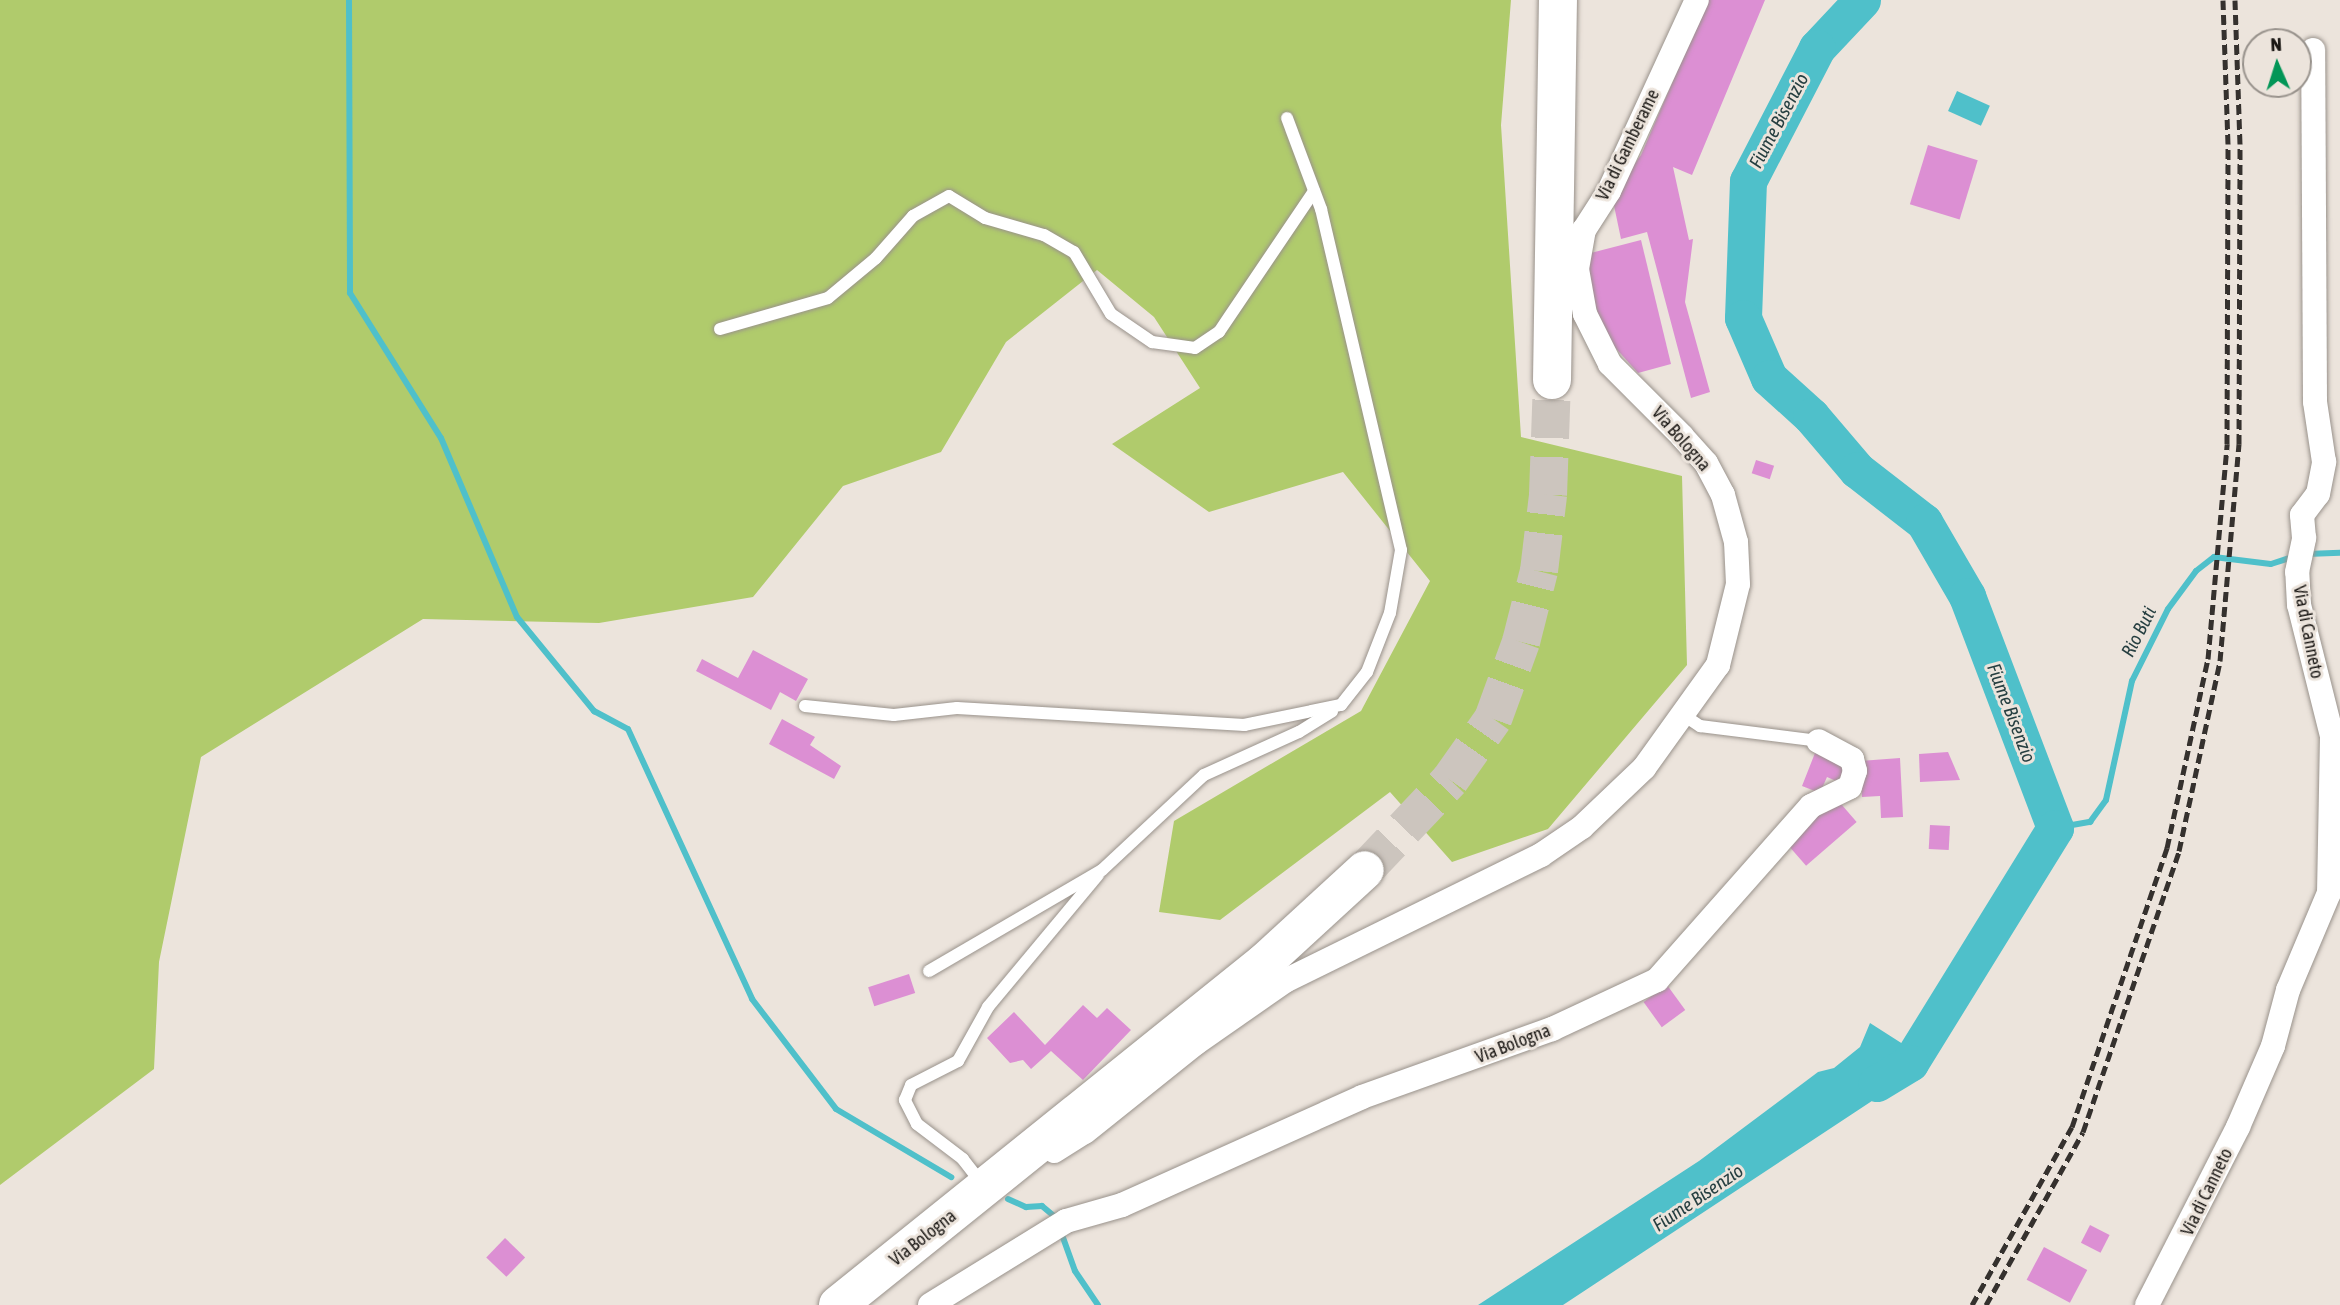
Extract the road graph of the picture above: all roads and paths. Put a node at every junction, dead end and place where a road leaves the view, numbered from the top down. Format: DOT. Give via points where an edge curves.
graph roads {
  1 [pos="1558,0"];
  2 [pos="1697,0"];
  3 [pos="2313,50"];
  4 [pos="1287,118"];
  5 [pos="1314,191"];
  6 [pos="1581,294"];
  7 [pos="719,329"];
  8 [pos="1552,380"];
  9 [pos="1341,705"];
  10 [pos="804,706"];
  11 [pos="1682,715"];
  12 [pos="1818,741"];
  13 [pos="1102,870"];
  14 [pos="1365,870"];
  15 [pos="929,971"];
  16 [pos="997,1179"];
  17 [pos="838,1305"];
  18 [pos="930,1305"];
  19 [pos="2147,1305"];
  1 -- 8 [label="main road"];
  2 -- 6 [label="street, Via di Gamberame" via="1609,191 1579,243"];
  3 -- 19 [label="street, Via di Canneto" via="2315,402 2324,462 2318,494 2302,515 2304,538 2297,572 2299,605 2332,736 2329,893 2238,1127"];
  4 -- 5 [label="lane"];
  5 -- 7 [label="lane" via="1219,332 1195,348 1152,342 1111,314 1074,252 1044,235 985,218 949,196 913,216 876,258 828,298"];
  5 -- 9 [label="lane" via="1401,550 1390,613 1367,672"];
  6 -- 11 [label="street, Via Bologna" via="1592,333 1610,364 1706,463 1723,495 1735,542 1738,584 1731,625 1718,665"];
  9 -- 10 [label="lane" via="1244,725 957,708 894,715"];
  9 -- 13 [label="lane" via="1299,732 1204,775"];
  11 -- 12 [label="lane, Via Bologna" via="1700,726"];
  11 -- 16 [label="street, Via Bologna" via="1644,768 1582,827 1541,855 1285,981 1196,1043 1085,1132"];
  12 -- 18 [label="street, Via Bologna" via="1852,759 1855,771 1850,787 1811,806 1657,980 1552,1029 1362,1097 1122,1205 1066,1221"];
  13 -- 15 [label="lane"];
  13 -- 16 [label="lane" via="988,1007 958,1061 911,1085 905,1100 917,1124"];
  14 -- 16 [label="main road, Via Bologna" via="1266,961"];
  16 -- 17 [label="main road, Via Bologna"];
}
